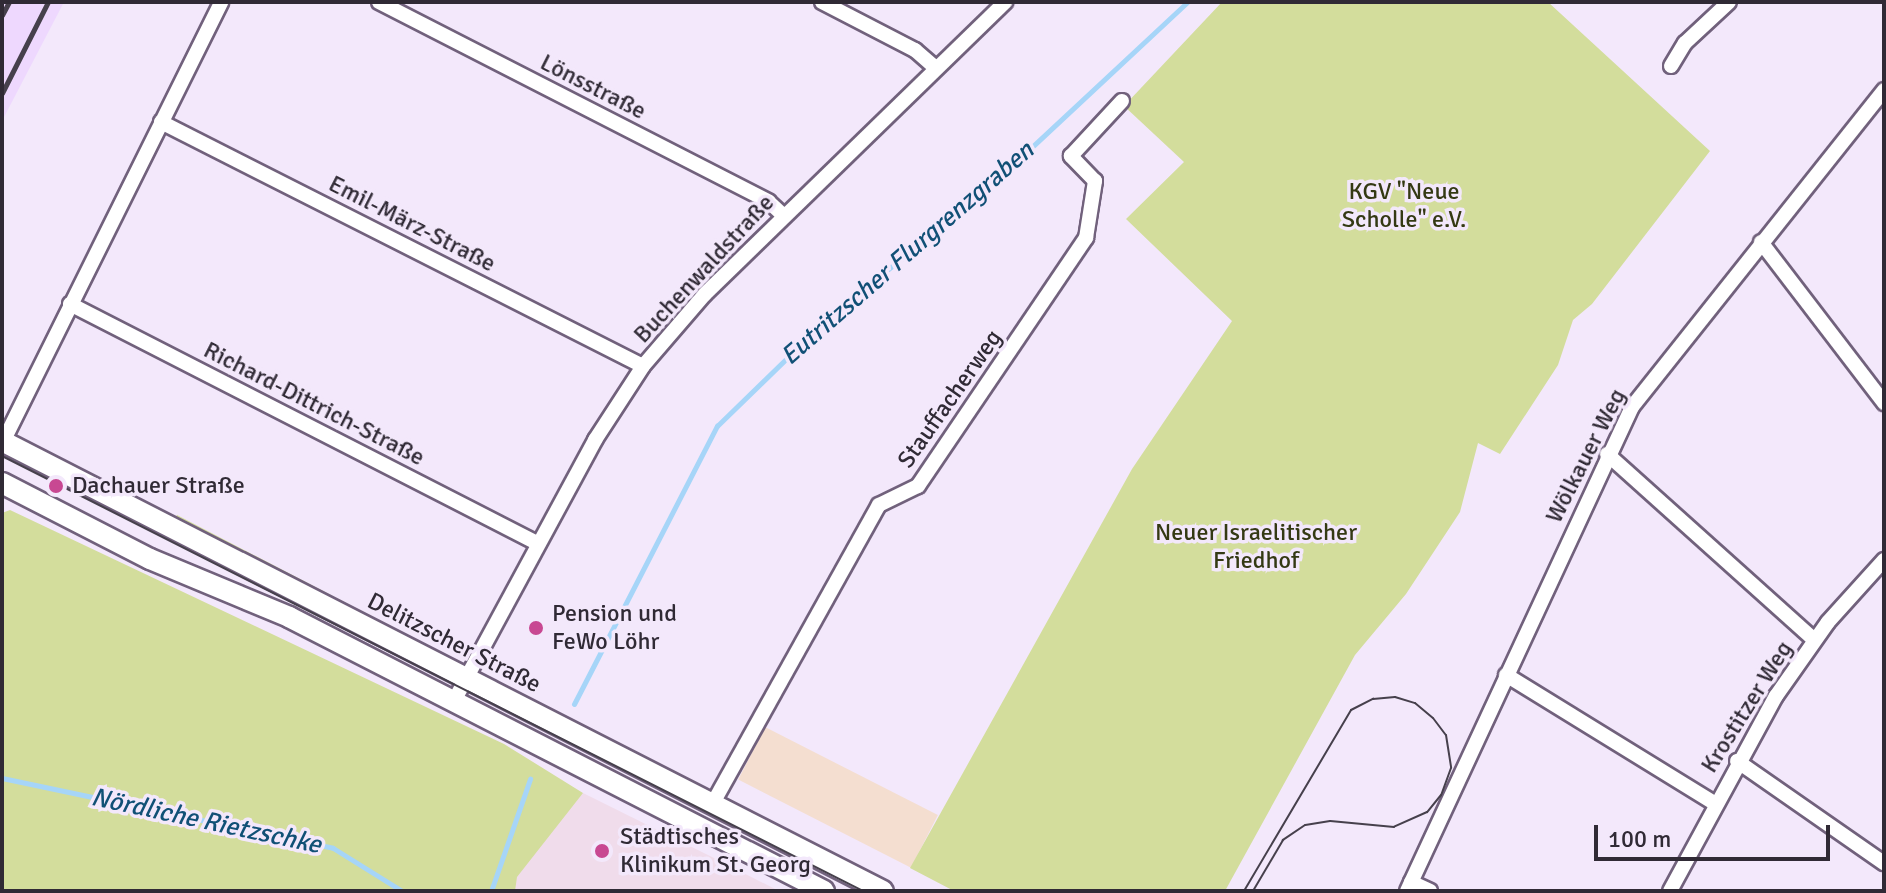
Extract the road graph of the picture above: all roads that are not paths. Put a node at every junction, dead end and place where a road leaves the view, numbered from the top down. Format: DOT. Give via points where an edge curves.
graph roads {
  1 [pos="221,2"];
  2 [pos="379,2"];
  3 [pos="822,2"];
  4 [pos="1005,2"];
  5 [pos="1729,2"];
  6 [pos="1671,66"];
  7 [pos="936,68"];
  8 [pos="1884,90"];
  9 [pos="1122,101"];
  10 [pos="161,122"];
  11 [pos="784,216"];
  12 [pos="1761,242"];
  13 [pos="70,304"];
  14 [pos="643,366"];
  15 [pos="1884,403"];
  16 [pos="3,441"];
  17 [pos="1607,454"];
  18 [pos="2,483"];
  19 [pos="537,543"];
  20 [pos="1884,560"];
  21 [pos="1814,640"];
  22 [pos="1506,675"];
  23 [pos="466,678"];
  24 [pos="454,701"];
  25 [pos="1737,761"];
  26 [pos="713,803"];
  27 [pos="1714,803"];
  28 [pos="1884,863"];
  29 [pos="1409,887"];
  30 [pos="824,891"];
  31 [pos="883,891"];
  32 [pos="1430,891"];
  33 [pos="1670,891"];
  1 -- 10 [label="street"];
  2 -- 11 [label="street, Lönsstraße" via="769,202"];
  3 -- 7 [label="street" via="915,50"];
  4 -- 7 [label="street, Buchenwaldstraße"];
  5 -- 6 [label="street" via="1685,43"];
  7 -- 11 [label="street, Buchenwaldstraße"];
  8 -- 12 [label="street, Wölkauer Weg"];
  9 -- 26 [label="street, Stauffacherweg" via="1071,156 1095,181 1086,238 918,486 879,505"];
  10 -- 13 [label="street"];
  10 -- 14 [label="street, Emil-März-Straße"];
  11 -- 14 [label="street, Buchenwaldstraße" via="705,294"];
  12 -- 15 [label="street"];
  12 -- 17 [label="street, Wölkauer Weg" via="1649,383"];
  13 -- 16 [label="street"];
  13 -- 19 [label="street, Richard-Dittrich-Straße"];
  14 -- 19 [label="street, Buchenwaldstraße"];
  16 -- 23 [label="main road, Delitzscher Straße"];
  17 -- 21 [label="street"];
  17 -- 22 [label="street, Wölkauer Weg"];
  18 -- 24 [label="main road" via="150,559 289,617"];
  19 -- 23 [label="street, Buchenwaldstraße"];
  20 -- 21 [label="street, Krostitzer Weg"];
  21 -- 25 [label="street, Krostitzer Weg"];
  22 -- 27 [label="street"];
  22 -- 29 [label="street, Wölkauer Weg"];
  23 -- 24 [label="street, Buchenwaldstraße"];
  23 -- 26 [label="main road, Delitzscher Straße"];
  24 -- 30 [label="main road"];
  25 -- 27 [label="street, Krostitzer Weg"];
  25 -- 28 [label="street"];
  26 -- 31 [label="main road, Delitzscher Straße"];
  27 -- 33 [label="street, Krostitzer Weg"];
  29 -- 32 [label="street"];
}
